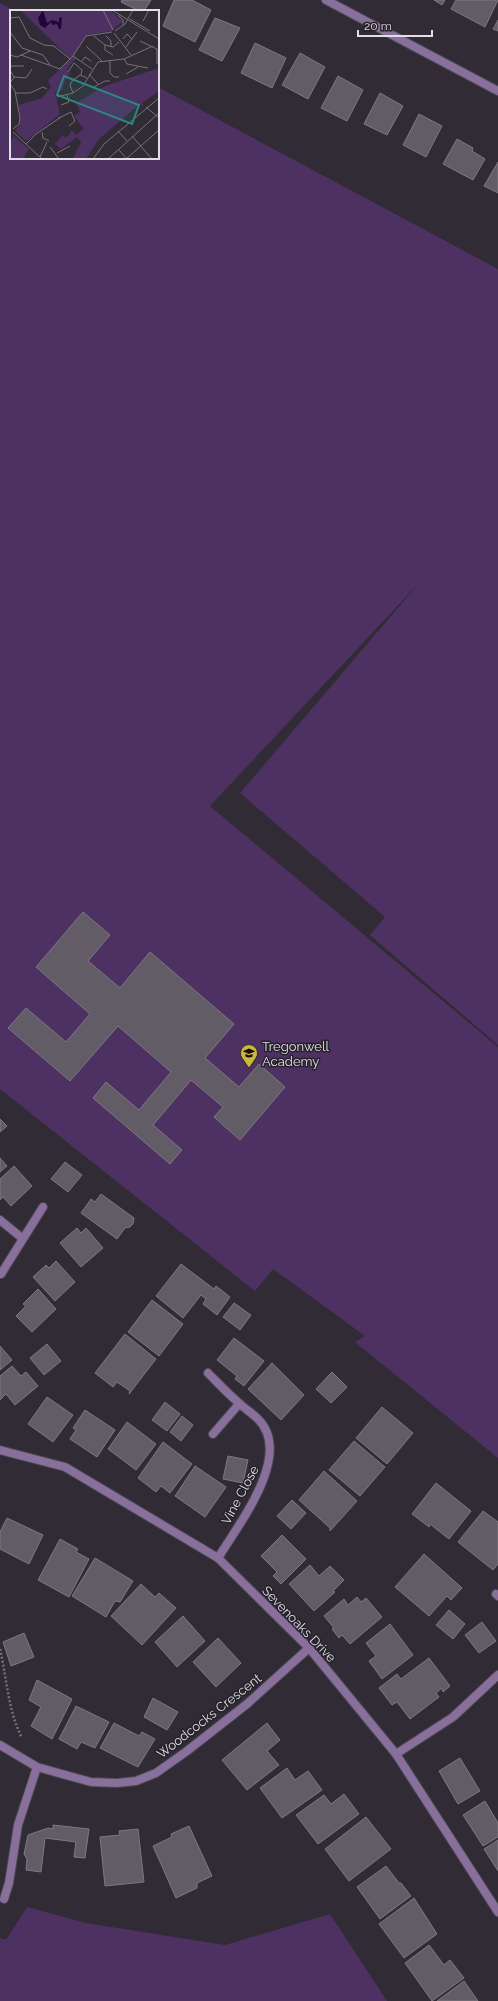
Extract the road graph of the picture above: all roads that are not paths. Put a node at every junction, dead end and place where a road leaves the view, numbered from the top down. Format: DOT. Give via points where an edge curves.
graph roads {
  1 [pos="326,0"];
  2 [pos="498,91"];
  3 [pos="43,1207"];
  4 [pos="0,1220"];
  5 [pos="22,1238"];
  6 [pos="1,1274"];
  7 [pos="208,1373"];
  8 [pos="239,1404"];
  9 [pos="213,1434"];
  10 [pos="0,1450"];
  11 [pos="218,1558"];
  12 [pos="310,1648"];
  13 [pos="498,1674"];
  14 [pos="0,1745"];
  15 [pos="396,1754"];
  16 [pos="37,1767"];
  17 [pos="4,1899"];
  18 [pos="498,1912"];
  1 -- 2 [label="street"];
  3 -- 5 [label="street"];
  4 -- 5 [label="street"];
  5 -- 6 [label="street"];
  7 -- 8 [label="street, Vine Close"];
  8 -- 9 [label="street"];
  8 -- 11 [label="street, Vine Close" via="259,1419 268,1434 270,1461 256,1496"];
  10 -- 11 [label="street, Sevenoaks Drive" via="65,1467"];
  11 -- 12 [label="street, Sevenoaks Drive"];
  12 -- 15 [label="street, Sevenoaks Drive"];
  12 -- 16 [label="street, Woodcocks Crescent" via="247,1704 156,1773 136,1781 91,1782"];
  13 -- 15 [label="street" via="453,1717"];
  14 -- 16 [label="street, Woodcocks Crescent"];
  15 -- 18 [label="street, Sevenoaks Drive"];
  16 -- 17 [label="street" via="18,1825 10,1883"];
}
